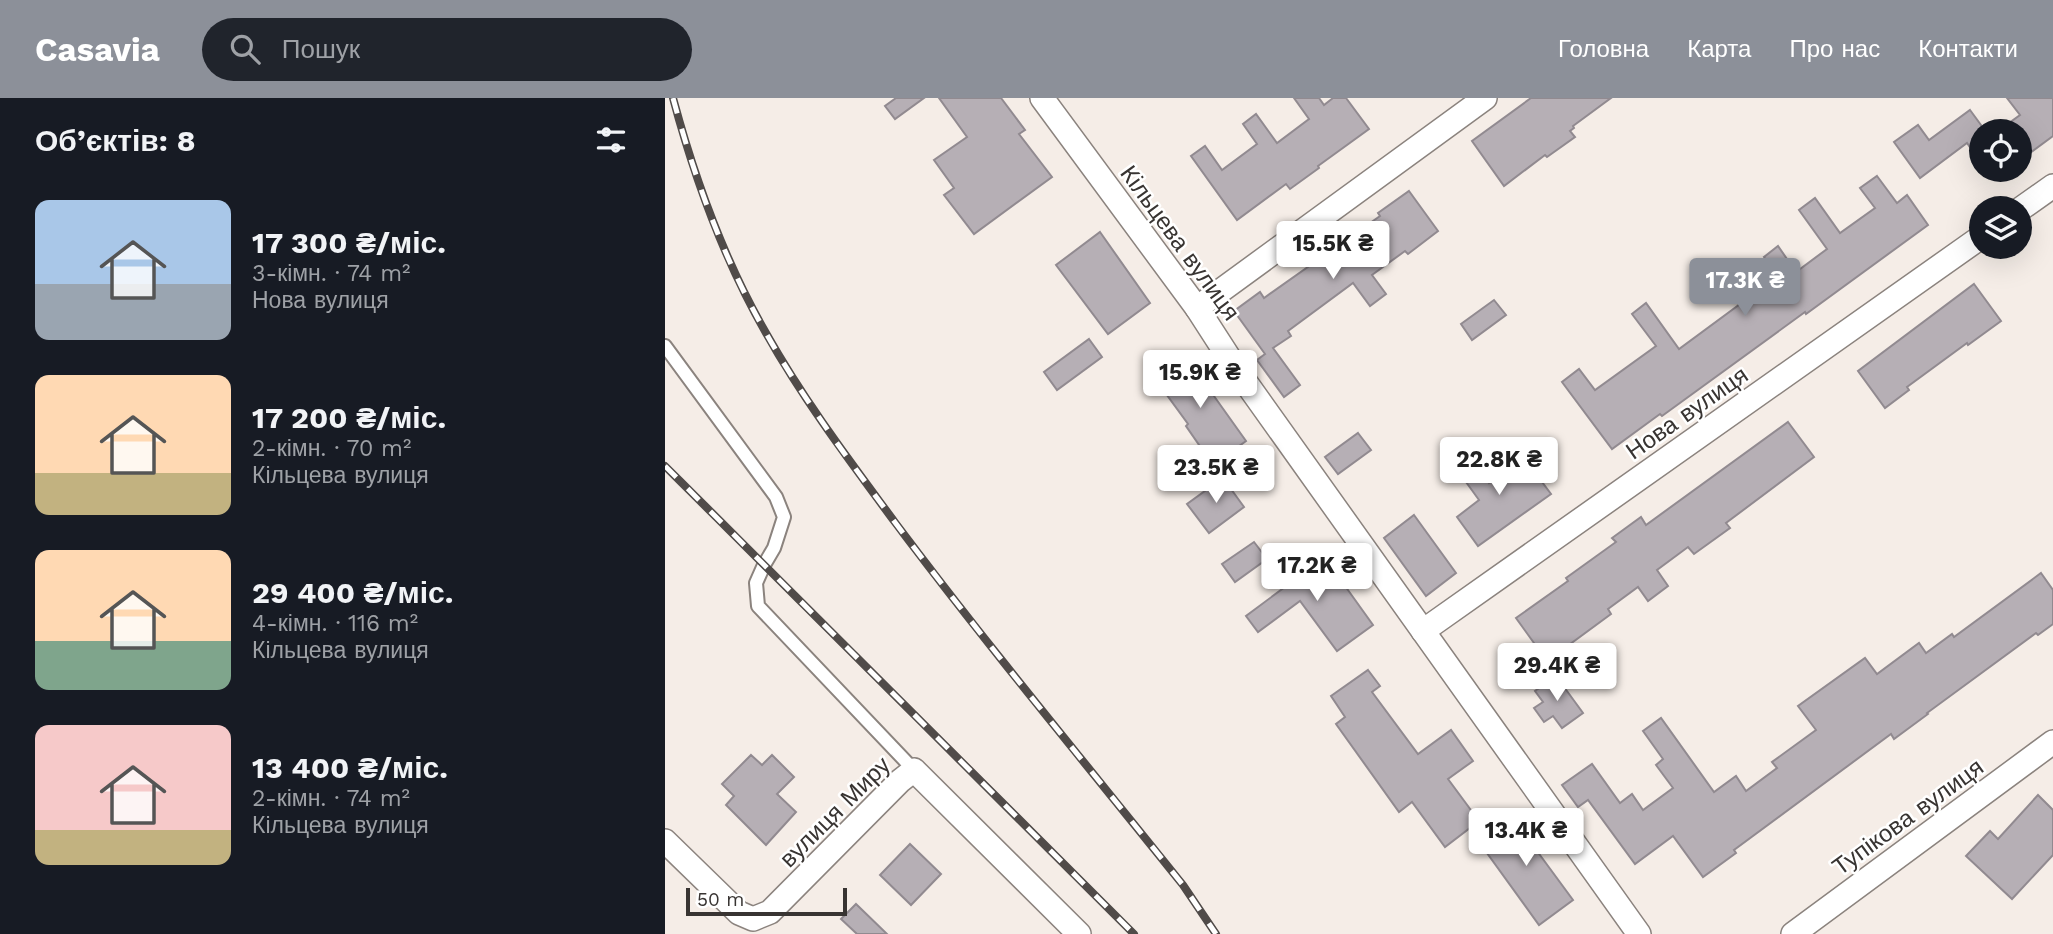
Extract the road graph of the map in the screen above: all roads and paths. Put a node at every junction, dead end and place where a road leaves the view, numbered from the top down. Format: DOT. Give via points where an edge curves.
graph roads {
  1 [pos="1042,98"];
  2 [pos="1485,98"];
  3 [pos="2053,186"];
  4 [pos="2032,201"];
  5 [pos="1969,245"];
  6 [pos="1197,308"];
  7 [pos="665,346"];
  8 [pos="1423,631"];
  9 [pos="2053,742"];
  10 [pos="914,770"];
  11 [pos="665,841"];
  12 [pos="1079,934"];
  13 [pos="1639,934"];
  14 [pos="1793,934"];
  1 -- 6 [label="street, Кільцева вулиця"];
  2 -- 6 [label="street"];
  3 -- 4 [label="street"];
  5 -- 8 [label="street, Нова вулиця"];
  6 -- 8 [label="street, Кільцева вулиця"];
  7 -- 10 [label="lane" via="776,497 783,517 756,583 758,606"];
  8 -- 13 [label="street, Кільцева вулиця"];
  9 -- 14 [label="street, Тупікова вулиця"];
  10 -- 11 [label="street, вулиця Миру" via="762,917 753,919 739,913"];
  10 -- 12 [label="street"];
}
